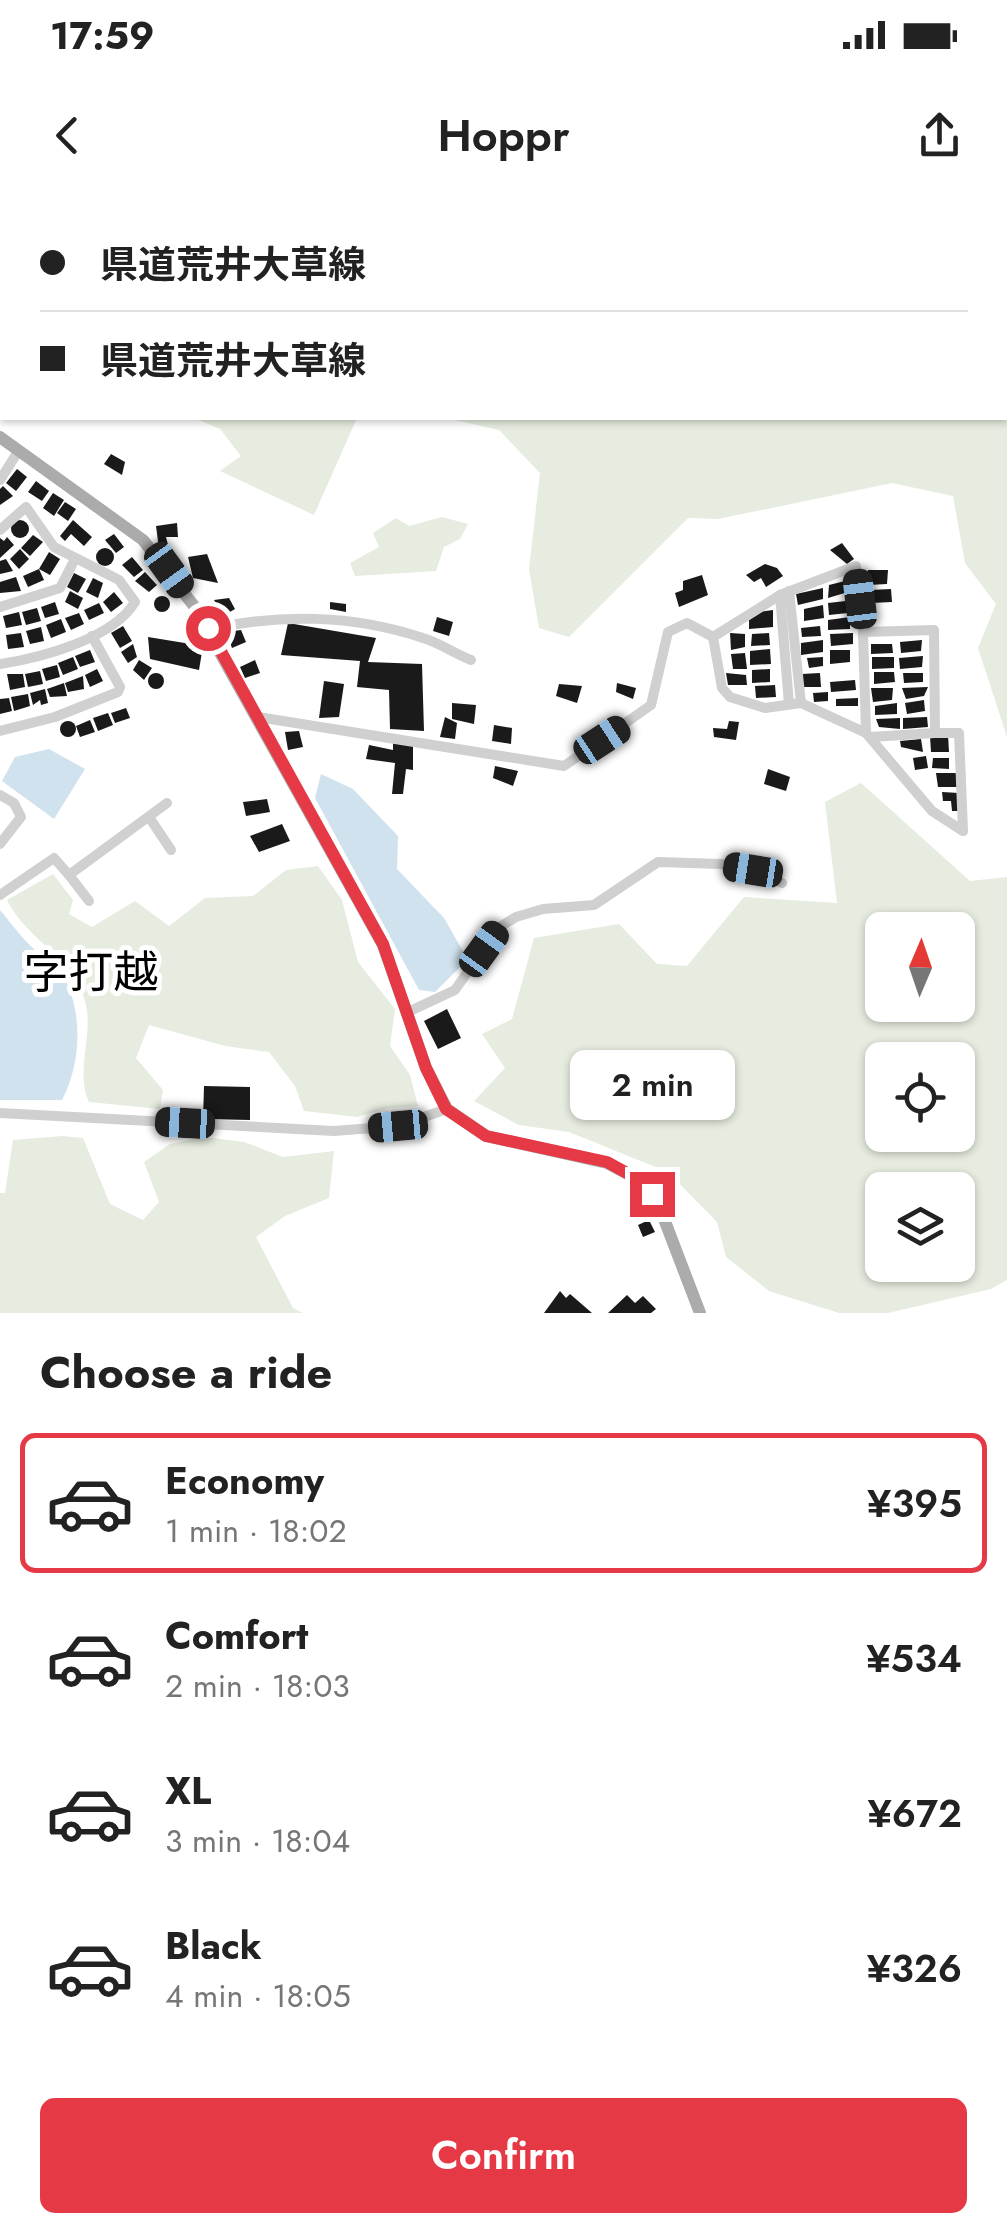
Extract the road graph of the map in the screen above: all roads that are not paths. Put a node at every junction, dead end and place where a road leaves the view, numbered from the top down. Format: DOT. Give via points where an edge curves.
graph roads {
  1 [pos="0,438"];
  2 [pos="19,450"];
  3 [pos="0,480"];
  4 [pos="0,530"];
  5 [pos="75,559"];
  6 [pos="784,593"];
  7 [pos="0,606"];
  8 [pos="208,628"];
  9 [pos="863,632"];
  10 [pos="92,636"];
  11 [pos="713,637"];
  12 [pos="471,660"];
  13 [pos="0,664"];
  14 [pos="795,704"];
  15 [pos="258,717"];
  16 [pos="0,731"];
  17 [pos="935,733"];
  18 [pos="868,735"];
  19 [pos="0,795"];
  20 [pos="167,803"];
  21 [pos="149,816"];
  22 [pos="0,844"];
  23 [pos="171,850"];
  24 [pos="68,875"];
  25 [pos="782,882"];
  26 [pos="0,895"];
  27 [pos="89,900"];
  28 [pos="410,1012"];
  29 [pos="446,1109"];
  30 [pos="0,1113"];
  31 [pos="700,1313"];
  1 -- 2 [label="main road"];
  2 -- 3 [label="street"];
  2 -- 8 [label="main road" via="142,540"];
  4 -- 5 [label="street" via="26,507 54,546"];
  5 -- 7 [label="street" via="60,588"];
  5 -- 10 [label="street" via="119,580 135,602"];
  6 -- 9 [label="street" via="856,566"];
  6 -- 11 [label="street"];
  6 -- 14 [label="street"];
  8 -- 12 [label="street" via="335,617 429,640 446,654"];
  8 -- 15 [label="main road"];
  9 -- 17 [label="street" via="934,630"];
  9 -- 18 [label="street"];
  10 -- 13 [label="street"];
  10 -- 16 [label="street" via="118,692"];
  11 -- 14 [label="street" via="722,688 730,698 765,708"];
  11 -- 15 [label="street" via="686,624 668,632 651,705 564,766"];
  14 -- 18 [label="street"];
  15 -- 28 [label="main road" via="383,944"];
  17 -- 18 [label="street"];
  17 -- 18 [label="street" via="958,734 963,831 932,811"];
  19 -- 22 [label="street" via="21,817"];
  20 -- 21 [label="street"];
  21 -- 23 [label="street"];
  21 -- 24 [label="street"];
  24 -- 26 [label="street" via="54,858"];
  24 -- 27 [label="street"];
  25 -- 28 [label="street" via="753,870 658,862 594,906 516,917 498,928 455,990"];
  28 -- 29 [label="main road"];
  29 -- 30 [label="street" via="398,1126 334,1131"];
  29 -- 31 [label="main road" via="486,1136 607,1162 636,1178 661,1210"];
}
